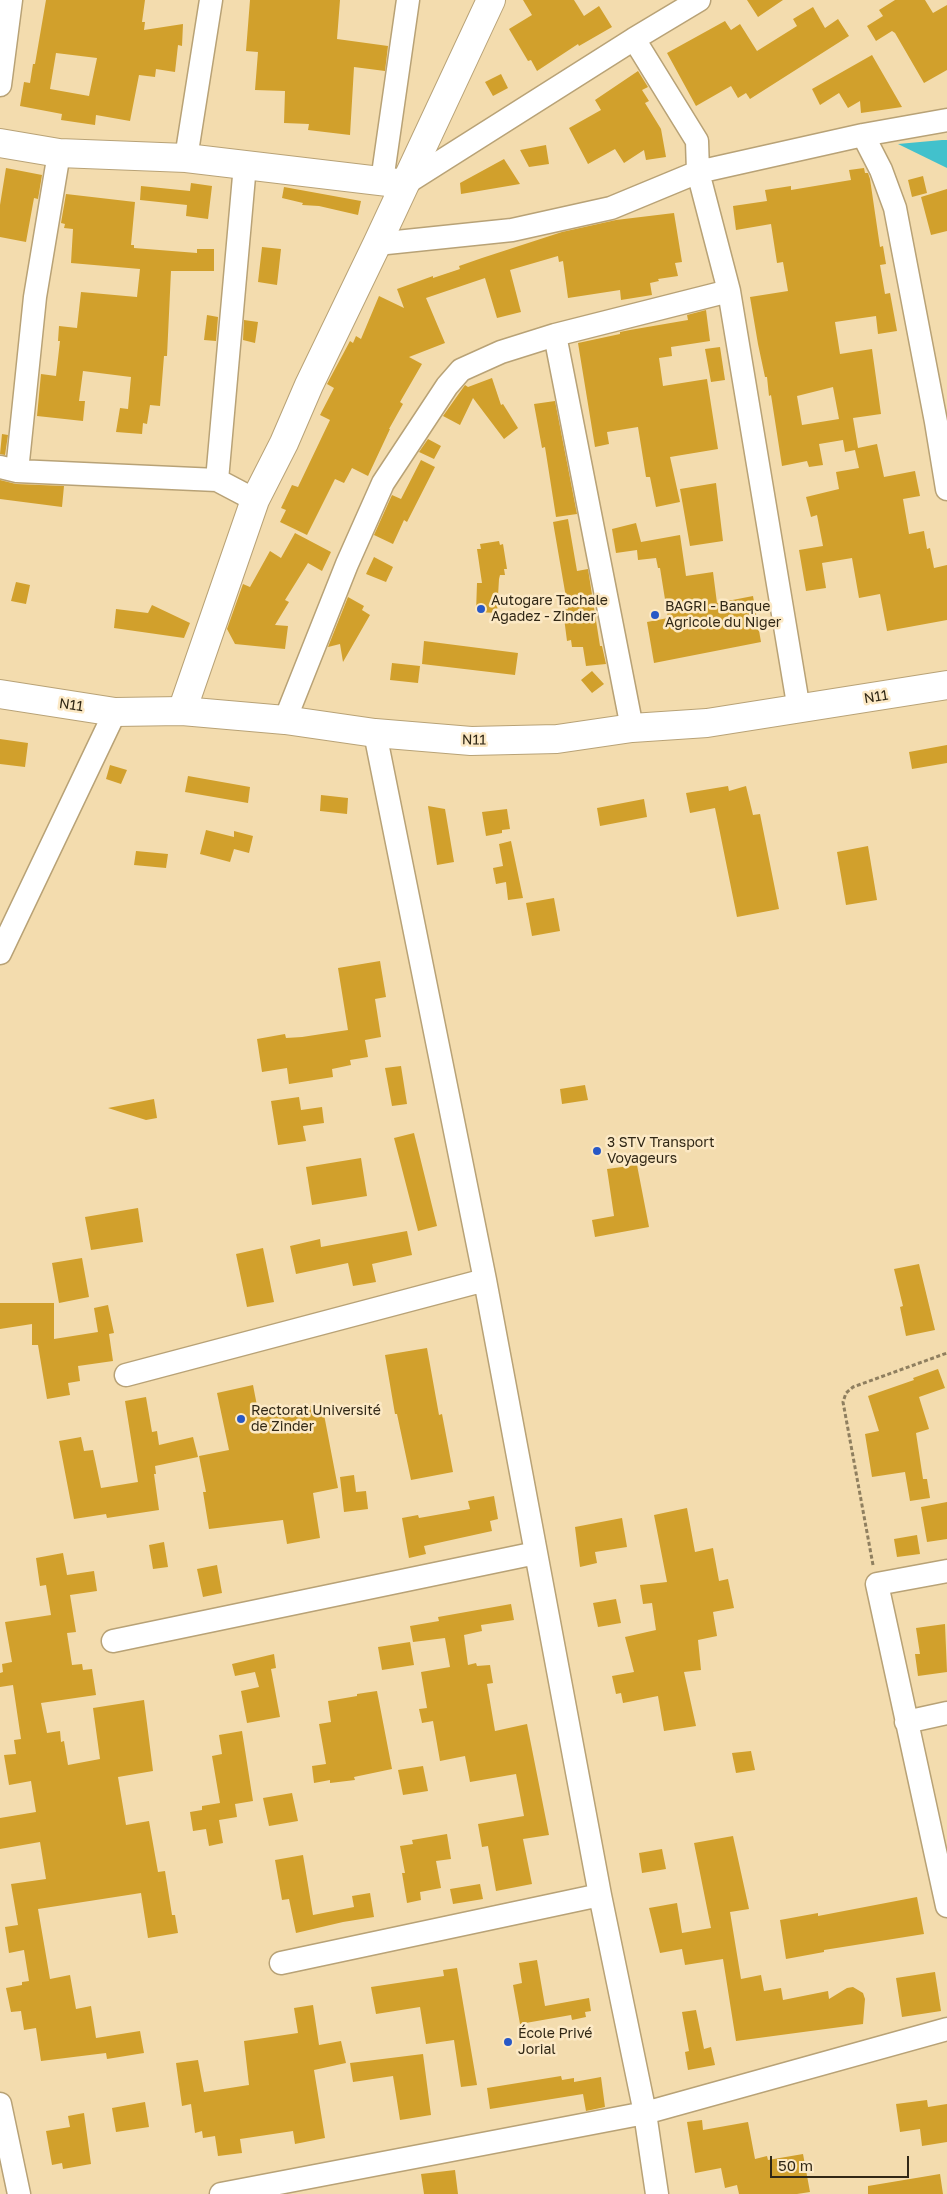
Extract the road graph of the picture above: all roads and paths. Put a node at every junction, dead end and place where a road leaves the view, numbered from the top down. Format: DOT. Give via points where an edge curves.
graph roads {
  1 [pos="11,0"];
  2 [pos="211,0"];
  3 [pos="408,0"];
  4 [pos="491,0"];
  5 [pos="699,0"];
  6 [pos="634,39"];
  7 [pos="0,85"];
  8 [pos="947,120"];
  9 [pos="863,135"];
  10 [pos="0,143"];
  11 [pos="59,153"];
  12 [pos="186,158"];
  13 [pos="245,165"];
  14 [pos="698,172"];
  15 [pos="393,183"];
  16 [pos="377,244"];
  17 [pos="729,291"];
  18 [pos="555,335"];
  19 [pos="8,469"];
  20 [pos="217,480"];
  21 [pos="947,489"];
  22 [pos="255,500"];
  23 [pos="947,686"];
  24 [pos="0,694"];
  25 [pos="799,710"];
  26 [pos="182,711"];
  27 [pos="115,712"];
  28 [pos="285,720"];
  29 [pos="632,728"];
  30 [pos="376,733"];
  31 [pos="0,953"];
  32 [pos="485,1280"];
  33 [pos="947,1352"];
  34 [pos="126,1375"];
  35 [pos="536,1553"];
  36 [pos="947,1571"];
  37 [pos="877,1584"];
  38 [pos="113,1640"];
  39 [pos="947,1714"];
  40 [pos="906,1722"];
  41 [pos="600,1895"];
  42 [pos="947,1906"];
  43 [pos="281,1963"];
  44 [pos="947,2029"];
  45 [pos="0,2104"];
  46 [pos="645,2113"];
  47 [pos="18,2194"];
  48 [pos="221,2194"];
  49 [pos="657,2194"];
  1 -- 7 [label="street"];
  2 -- 12 [label="street"];
  3 -- 15 [label="street"];
  4 -- 15 [label="street"];
  5 -- 6 [label="street"];
  6 -- 14 [label="street" via="697,141"];
  6 -- 15 [label="street"];
  8 -- 9 [label="street"];
  9 -- 14 [label="street"];
  9 -- 21 [label="street" via="895,208"];
  10 -- 11 [label="street"];
  11 -- 12 [label="street"];
  11 -- 19 [label="street"];
  12 -- 13 [label="street"];
  13 -- 15 [label="street"];
  13 -- 20 [label="street"];
  14 -- 16 [label="street" via="611,208 512,230"];
  14 -- 17 [label="street"];
  15 -- 16 [label="street"];
  16 -- 22 [label="street"];
  17 -- 18 [label="street"];
  17 -- 25 [label="street"];
  18 -- 28 [label="street" via="501,352 461,370 447,386 383,483"];
  18 -- 29 [label="street"];
  19 -- 20 [label="street"];
  20 -- 22 [label="street"];
  22 -- 26 [label="street"];
  23 -- 25 [label="street, N11"];
  24 -- 27 [label="street, N11"];
  25 -- 29 [label="street, N11" via="706,723"];
  26 -- 27 [label="street, N11"];
  26 -- 28 [label="street, N11"];
  27 -- 31 [label="street"];
  28 -- 30 [label="street, N11"];
  29 -- 30 [label="street, N11" via="557,739 471,741"];
  30 -- 32 [label="street"];
  32 -- 34 [label="street"];
  32 -- 35 [label="street"];
  33 -- 37 [label="path" via="853,1387 843,1402"];
  35 -- 38 [label="street"];
  35 -- 41 [label="street"];
  36 -- 37 [label="street"];
  37 -- 40 [label="street"];
  39 -- 40 [label="street"];
  40 -- 42 [label="street"];
  41 -- 43 [label="street"];
  41 -- 46 [label="street"];
  44 -- 46 [label="street"];
  45 -- 47 [label="street"];
  46 -- 48 [label="street"];
  46 -- 49 [label="street"];
}
